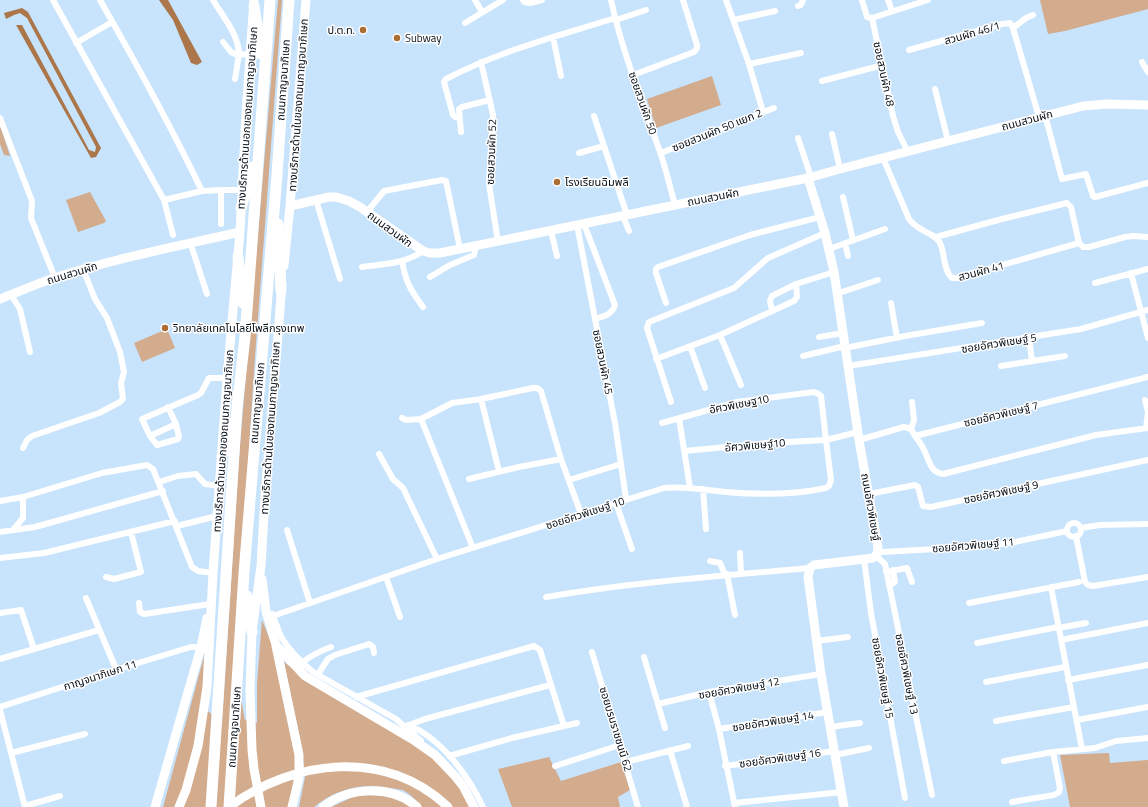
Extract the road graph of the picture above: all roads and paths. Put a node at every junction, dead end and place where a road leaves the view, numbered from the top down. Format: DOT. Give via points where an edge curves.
graph roads {
  1 [pos="53,0"];
  2 [pos="100,0"];
  3 [pos="213,0"];
  4 [pos="270,0"];
  5 [pos="289,0"];
  6 [pos="306,0"];
  7 [pos="475,0"];
  8 [pos="503,0"];
  9 [pos="523,0"];
  10 [pos="542,0"];
  11 [pos="611,0"];
  12 [pos="683,0"];
  13 [pos="726,0"];
  14 [pos="803,0"];
  15 [pos="862,0"];
  16 [pos="888,0"];
  17 [pos="928,0"];
  18 [pos="254,3"];
  19 [pos="798,6"];
  20 [pos="646,10"];
  21 [pos="775,11"];
  22 [pos="892,11"];
  23 [pos="482,12"];
  24 [pos="1033,16"];
  25 [pos="872,18"];
  26 [pos="616,19"];
  27 [pos="734,20"];
  28 [pos="112,22"];
  29 [pos="465,23"];
  30 [pos="1012,28"];
  31 [pos="553,37"];
  32 [pos="76,42"];
  33 [pos="223,42"];
  34 [pos="908,50"];
  35 [pos="801,53"];
  36 [pos="239,55"];
  37 [pos="251,55"];
  38 [pos="481,62"];
  39 [pos="1142,62"];
  40 [pos="749,64"];
  41 [pos="883,65"];
  42 [pos="1148,72"];
  43 [pos="264,74"];
  44 [pos="633,75"];
  45 [pos="561,76"];
  46 [pos="235,79"];
  47 [pos="822,81"];
  48 [pos="935,89"];
  49 [pos="490,100"];
  50 [pos="1148,105"];
  51 [pos="774,108"];
  52 [pos="763,112"];
  53 [pos="594,116"];
  54 [pos="1042,116"];
  55 [pos="0,118"];
  56 [pos="459,118"];
  57 [pos="461,132"];
  58 [pos="832,134"];
  59 [pos="798,138"];
  60 [pos="948,141"];
  61 [pos="259,142"];
  62 [pos="604,146"];
  63 [pos="908,152"];
  64 [pos="578,153"];
  65 [pos="660,153"];
  66 [pos="884,158"];
  67 [pos="840,169"];
  68 [pos="277,175"];
  69 [pos="810,178"];
  70 [pos="1148,183"];
  71 [pos="221,190"];
  72 [pos="242,190"];
  73 [pos="202,192"];
  74 [pos="843,197"];
  75 [pos="164,200"];
  76 [pos="316,200"];
  77 [pos="676,205"];
  78 [pos="290,206"];
  79 [pos="241,208"];
  80 [pos="367,212"];
  81 [pos="625,215"];
  82 [pos="820,217"];
  83 [pos="221,224"];
  84 [pos="580,225"];
  85 [pos="885,229"];
  86 [pos="551,231"];
  87 [pos="629,231"];
  88 [pos="240,232"];
  89 [pos="825,233"];
  90 [pos="173,235"];
  91 [pos="936,237"];
  92 [pos="1148,237"];
  93 [pos="854,240"];
  94 [pos="190,242"];
  95 [pos="498,242"];
  96 [pos="845,243"];
  97 [pos="1080,243"];
  98 [pos="476,246"];
  99 [pos="460,249"];
  100 [pos="829,249"];
  101 [pos="423,251"];
  102 [pos="557,256"];
  103 [pos="848,256"];
  104 [pos="238,258"];
  105 [pos="402,261"];
  106 [pos="362,267"];
  107 [pos="83,269"];
  108 [pos="1148,269"];
  109 [pos="834,272"];
  110 [pos="1131,273"];
  111 [pos="430,276"];
  112 [pos="55,278"];
  113 [pos="340,279"];
  114 [pos="878,280"];
  115 [pos="796,284"];
  116 [pos="1095,284"];
  117 [pos="281,291"];
  118 [pos="207,294"];
  119 [pos="836,294"];
  120 [pos="11,295"];
  121 [pos="0,299"];
  122 [pos="666,303"];
  123 [pos="891,303"];
  124 [pos="423,307"];
  125 [pos="772,311"];
  126 [pos="1145,311"];
  127 [pos="595,319"];
  128 [pos="982,323"];
  129 [pos="246,331"];
  130 [pos="843,333"];
  131 [pos="720,335"];
  132 [pos="820,338"];
  133 [pos="897,338"];
  134 [pos="1029,338"];
  135 [pos="1148,338"];
  136 [pos="690,346"];
  137 [pos="845,347"];
  138 [pos="30,352"];
  139 [pos="803,356"];
  140 [pos="1065,356"];
  141 [pos="656,358"];
  142 [pos="1032,361"];
  143 [pos="848,366"];
  144 [pos="1001,366"];
  145 [pos="1148,377"];
  146 [pos="227,378"];
  147 [pos="741,385"];
  148 [pos="705,388"];
  149 [pos="481,399"];
  150 [pos="1145,400"];
  151 [pos="671,402"];
  152 [pos="912,402"];
  153 [pos="168,407"];
  154 [pos="237,407"];
  155 [pos="402,418"];
  156 [pos="679,418"];
  157 [pos="421,419"];
  158 [pos="662,422"];
  159 [pos="176,424"];
  160 [pos="1147,428"];
  161 [pos="911,429"];
  162 [pos="150,436"];
  163 [pos="859,436"];
  164 [pos="915,436"];
  165 [pos="826,440"];
  166 [pos="23,448"];
  167 [pos="684,451"];
  168 [pos="379,454"];
  169 [pos="222,455"];
  170 [pos="561,459"];
  171 [pos="1148,460"];
  172 [pos="621,464"];
  173 [pos="499,471"];
  174 [pos="469,479"];
  175 [pos="569,480"];
  176 [pos="159,482"];
  177 [pos="219,486"];
  178 [pos="690,488"];
  179 [pos="703,489"];
  180 [pos="163,491"];
  181 [pos="869,494"];
  182 [pos="23,497"];
  183 [pos="626,499"];
  184 [pos="0,501"];
  185 [pos="616,503"];
  186 [pos="581,514"];
  187 [pos="217,516"];
  188 [pos="176,524"];
  189 [pos="1148,524"];
  190 [pos="1081,528"];
  191 [pos="706,529"];
  192 [pos="13,530"];
  193 [pos="287,530"];
  194 [pos="1067,531"];
  195 [pos="0,532"];
  196 [pos="131,532"];
  197 [pos="1076,536"];
  198 [pos="473,548"];
  199 [pos="632,549"];
  200 [pos="740,553"];
  201 [pos="877,553"];
  202 [pos="0,558"];
  203 [pos="437,559"];
  204 [pos="864,559"];
  205 [pos="710,561"];
  206 [pos="261,566"];
  207 [pos="810,568"];
  208 [pos="889,571"];
  209 [pos="213,573"];
  210 [pos="244,573"];
  211 [pos="742,573"];
  212 [pos="726,574"];
  213 [pos="1148,576"];
  214 [pos="106,577"];
  215 [pos="386,577"];
  216 [pos="912,582"];
  217 [pos="1079,582"];
  218 [pos="1051,587"];
  219 [pos="213,591"];
  220 [pos="546,597"];
  221 [pos="86,598"];
  222 [pos="265,598"];
  223 [pos="139,603"];
  224 [pos="310,603"];
  225 [pos="969,603"];
  226 [pos="210,604"];
  227 [pos="0,613"];
  228 [pos="735,615"];
  229 [pos="273,616"];
  230 [pos="400,617"];
  231 [pos="1086,623"];
  232 [pos="1148,623"];
  233 [pos="1058,628"];
  234 [pos="99,630"];
  235 [pos="252,632"];
  236 [pos="848,638"];
  237 [pos="1061,640"];
  238 [pos="816,641"];
  239 [pos="977,643"];
  240 [pos="276,645"];
  241 [pos="200,647"];
  242 [pos="331,647"];
  243 [pos="34,649"];
  244 [pos="592,652"];
  245 [pos="374,653"];
  246 [pos="644,658"];
  247 [pos="0,659"];
  248 [pos="302,663"];
  249 [pos="1148,666"];
  250 [pos="1066,667"];
  251 [pos="116,669"];
  252 [pos="318,674"];
  253 [pos="821,674"];
  254 [pos="1068,680"];
  255 [pos="986,682"];
  256 [pos="550,685"];
  257 [pos="709,692"];
  258 [pos="356,697"];
  259 [pos="658,704"];
  260 [pos="0,707"];
  261 [pos="1074,707"];
  262 [pos="1148,707"];
  263 [pos="0,710"];
  264 [pos="828,712"];
  265 [pos="396,720"];
  266 [pos="1077,720"];
  267 [pos="996,721"];
  268 [pos="577,723"];
  269 [pos="860,723"];
  270 [pos="409,725"];
  271 [pos="564,726"];
  272 [pos="830,727"];
  273 [pos="666,728"];
  274 [pos="719,729"];
  275 [pos="85,734"];
  276 [pos="1148,738"];
  277 [pos="620,745"];
  278 [pos="688,746"];
  279 [pos="869,748"];
  280 [pos="1082,749"];
  281 [pos="670,750"];
  282 [pos="1053,752"];
  283 [pos="11,753"];
  284 [pos="835,753"];
  285 [pos="435,755"];
  286 [pos="449,756"];
  287 [pos="1004,761"];
  288 [pos="626,762"];
  289 [pos="555,766"];
  290 [pos="725,766"];
  291 [pos="842,792"];
  292 [pos="932,795"];
  293 [pos="60,796"];
  294 [pos="259,796"];
  295 [pos="905,798"];
  296 [pos="1012,802"];
  297 [pos="734,805"];
  298 [pos="25,807"];
  299 [pos="155,807"];
  300 [pos="179,807"];
  301 [pos="212,807"];
  302 [pos="229,807"];
  303 [pos="257,807"];
  304 [pos="261,807"];
  305 [pos="292,807"];
  306 [pos="323,807"];
  307 [pos="417,807"];
  308 [pos="448,807"];
  309 [pos="474,807"];
  310 [pos="483,807"];
  311 [pos="638,807"];
  312 [pos="687,807"];
  313 [pos="844,807"];
  1 -- 32 [label="street"];
  2 -- 28 [label="street"];
  3 -- 36 [label="street" via="234,33"];
  4 -- 43 [label="highway, ถนนกาญจนาภิเษก"];
  5 -- 68 [label="highway, ถนนกาญจนาภิเษก"];
  6 -- 78 [label="main road, ทางบริการด้านในของถนนกาญจนาภิเษก"];
  7 -- 23 [label="street"];
  8 -- 23 [label="street"];
  9 -- 10 [label="street" via="527,4"];
  11 -- 26 [label="street, ซอยสวนผัก 50"];
  12 -- 44 [label="street" via="698,45 696,50"];
  13 -- 27 [label="street"];
  14 -- 19 [label="street"];
  15 -- 25 [label="street, ซอยสวนผัก 48" via="867,17"];
  16 -- 22 [label="street"];
  17 -- 22 [label="street"];
  18 -- 37 [label="main road, ทางบริการด้านนอกของถนนกาญจนาภิเษก"];
  18 -- 43 [label="highway"];
  20 -- 26 [label="street"];
  21 -- 27 [label="street"];
  22 -- 25 [label="street"];
  23 -- 29 [label="street"];
  24 -- 30 [label="street"];
  25 -- 41 [label="street, ซอยสวนผัก 48"];
  26 -- 31 [label="street"];
  26 -- 44 [label="street, ซอยสวนผัก 50"];
  27 -- 40 [label="street"];
  28 -- 32 [label="street"];
  28 -- 73 [label="street" via="160,106"];
  30 -- 34 [label="street, สวนผัก 46/1" via="1010,23 1002,24"];
  30 -- 54 [label="street, สวนผัก 46/1"];
  31 -- 38 [label="street"];
  31 -- 45 [label="street"];
  32 -- 75 [label="street"];
  33 -- 36 [label="street" via="231,52"];
  35 -- 40 [label="street"];
  36 -- 37 [label="street"];
  36 -- 46 [label="street"];
  37 -- 72 [label="main road, ทางบริการด้านนอกของถนนกาญจนาภิเษก"];
  38 -- 49 [label="street, ซอยสวนผัก 52"];
  38 -- 56 [label="street" via="444,81 453,115"];
  39 -- 42 [label="street"];
  40 -- 52 [label="street"];
  41 -- 47 [label="street"];
  41 -- 63 [label="street, ซอยสวนผัก 48" via="893,116"];
  43 -- 61 [label="highway, ถนนกาญจนาภิเษก"];
  44 -- 65 [label="street, ซอยสวนผัก 50"];
  48 -- 60 [label="street"];
  49 -- 56 [label="street" via="462,107 458,110"];
  49 -- 95 [label="street, ซอยสวนผัก 52" via="493,120 489,184"];
  50 -- 54 [label="main road, ถนนสวนผัก" via="1099,104"];
  51 -- 52 [label="street, ซอยสวนผัก 50 แยก 2"];
  52 -- 65 [label="street, ซอยสวนผัก 50 แยก 2"];
  53 -- 62 [label="street"];
  54 -- 60 [label="main road, ถนนสวนผัก"];
  54 -- 70 [label="street, สวนผัก 46/1" via="1062,179 1087,175 1095,197"];
  55 -- 112 [label="street" via="32,201 31,218"];
  56 -- 57 [label="street"];
  58 -- 67 [label="street"];
  59 -- 69 [label="street"];
  60 -- 63 [label="main road, ถนนสวนผัก"];
  61 -- 79 [label="highway"];
  61 -- 129 [label="highway, ถนนกาญจนาภิเษก"];
  62 -- 64 [label="street"];
  62 -- 81 [label="street"];
  63 -- 66 [label="main road, ถนนสวนผัก"];
  65 -- 77 [label="street, ซอยสวนผัก 50"];
  66 -- 67 [label="main road, ถนนสวนผัก"];
  66 -- 91 [label="street" via="912,224"];
  67 -- 69 [label="main road, ถนนสวนผัก"];
  68 -- 117 [label="highway"];
  68 -- 210 [label="highway, ถนนกาญจนาภิเษก"];
  69 -- 77 [label="main road, ถนนสวนผัก"];
  69 -- 82 [label="main road, ถนนอัศวพิเชษฐ์"];
  71 -- 72 [label="street"];
  71 -- 73 [label="street"];
  71 -- 83 [label="street"];
  72 -- 79 [label="main road, ทางบริการด้านนอกของถนนกาญจนาภิเษก"];
  73 -- 75 [label="street"];
  74 -- 93 [label="street"];
  75 -- 90 [label="street"];
  76 -- 78 [label="main road, ถนนสวนผัก"];
  76 -- 80 [label="main road, ถนนสวนผัก" via="336,197 349,201"];
  76 -- 113 [label="street"];
  77 -- 81 [label="main road, ถนนสวนผัก"];
  78 -- 117 [label="main road, ทางบริการด้านในของถนนกาญจนาภิเษก"];
  79 -- 88 [label="main road, ทางบริการด้านนอกของถนนกาญจนาภิเษก"];
  80 -- 99 [label="street" via="384,191 446,181"];
  80 -- 101 [label="main road, ถนนสวนผัก"];
  81 -- 84 [label="main road, ถนนสวนผัก"];
  81 -- 87 [label="street"];
  82 -- 89 [label="main road, ถนนอัศวพิเชษฐ์"];
  82 -- 122 [label="street" via="750,235 658,267 656,273"];
  84 -- 86 [label="main road, ถนนสวนผัก"];
  84 -- 127 [label="street, ซอยสวนผัก 45"];
  84 -- 127 [label="street" via="615,305 614,310 608,315"];
  85 -- 93 [label="street"];
  86 -- 95 [label="main road, ถนนสวนผัก"];
  86 -- 102 [label="street"];
  88 -- 94 [label="main road, ถนนสวนผัก"];
  88 -- 104 [label="main road, ทางบริการด้านนอกของถนนกาญจนาภิเษก"];
  89 -- 100 [label="main road, ถนนอัศวพิเชษฐ์"];
  89 -- 141 [label="street" via="768,258 734,288 651,320 647,328"];
  91 -- 97 [label="street, สวนผัก 41" via="942,249 948,274 954,278"];
  91 -- 97 [label="street" via="1067,203 1071,207"];
  92 -- 97 [label="street" via="1124,237 1085,248"];
  93 -- 96 [label="street"];
  94 -- 107 [label="main road, ถนนสวนผัก"];
  94 -- 118 [label="street"];
  95 -- 98 [label="main road, ถนนสวนผัก"];
  96 -- 100 [label="street"];
  96 -- 103 [label="street"];
  98 -- 99 [label="main road, ถนนสวนผัก"];
  98 -- 111 [label="street" via="474,255"];
  99 -- 101 [label="main road, ถนนสวนผัก" via="435,253"];
  100 -- 109 [label="main road, ถนนอัศวพิเชษฐ์"];
  101 -- 105 [label="street" via="414,258"];
  104 -- 129 [label="highway"];
  104 -- 146 [label="main road, ทางบริการด้านนอกของถนนกาญจนาภิเษก"];
  105 -- 106 [label="street"];
  105 -- 124 [label="street" via="405,279"];
  107 -- 112 [label="main road, ถนนสวนผัก"];
  107 -- 166 [label="street" via="120,352 124,372 121,383 123,399 99,413 32,436 26,440"];
  108 -- 110 [label="street"];
  109 -- 115 [label="street"];
  109 -- 119 [label="main road, ถนนอัศวพิเชษฐ์"];
  110 -- 116 [label="street"];
  110 -- 126 [label="street"];
  112 -- 120 [label="main road, ถนนสวนผัก"];
  114 -- 119 [label="street"];
  115 -- 125 [label="street" via="796,299"];
  115 -- 125 [label="street" via="772,296"];
  117 -- 206 [label="main road, ทางบริการด้านในของถนนกาญจนาภิเษก"];
  119 -- 130 [label="main road, ถนนอัศวพิเชษฐ์"];
  120 -- 121 [label="main road, ถนนสวนผัก"];
  120 -- 138 [label="street" via="20,309"];
  123 -- 133 [label="street"];
  125 -- 131 [label="street"];
  126 -- 134 [label="street, ซอยอัศวพิเชษฐ์ 5" via="1082,330"];
  126 -- 135 [label="street"];
  127 -- 172 [label="street, ซอยสวนผัก 45"];
  128 -- 133 [label="street"];
  129 -- 154 [label="highway, ถนนกาญจนาภิเษก"];
  130 -- 132 [label="street"];
  130 -- 137 [label="main road, ถนนอัศวพิเชษฐ์"];
  131 -- 136 [label="street"];
  131 -- 147 [label="street"];
  133 -- 137 [label="street"];
  134 -- 142 [label="street"];
  134 -- 143 [label="street, ซอยอัศวพิเชษฐ์ 5"];
  136 -- 141 [label="street"];
  136 -- 148 [label="street"];
  137 -- 139 [label="street"];
  137 -- 143 [label="main road, ถนนอัศวพิเชษฐ์"];
  140 -- 142 [label="street"];
  141 -- 151 [label="street"];
  142 -- 144 [label="street"];
  143 -- 163 [label="main road, ถนนอัศวพิเชษฐ์"];
  145 -- 164 [label="street, ซอยอัศวพิเชษฐ์ 7"];
  146 -- 153 [label="street" via="209,378 201,393"];
  146 -- 169 [label="main road, ทางบริการด้านนอกของถนนกาญจนาภิเษก"];
  149 -- 157 [label="street" via="452,403"];
  149 -- 170 [label="street" via="537,388 541,391"];
  149 -- 173 [label="street"];
  150 -- 160 [label="street" via="1148,412"];
  152 -- 161 [label="street" via="914,420"];
  153 -- 159 [label="street"];
  153 -- 162 [label="street" via="142,419"];
  154 -- 169 [label="highway"];
  154 -- 301 [label="highway, ถนนกาญจนาภิเษก"];
  155 -- 157 [label="street"];
  156 -- 158 [label="street, อัศวพิเชษฐ10"];
  156 -- 165 [label="street, อัศวพิเชษฐ10" via="736,402 817,393 821,396"];
  156 -- 167 [label="street"];
  157 -- 198 [label="street"];
  159 -- 162 [label="street"];
  159 -- 162 [label="street" via="178,439 155,445"];
  160 -- 164 [label="street" via="1096,435 943,474 932,469"];
  161 -- 163 [label="street" via="904,427"];
  161 -- 164 [label="street"];
  163 -- 165 [label="street"];
  163 -- 181 [label="main road, ถนนอัศวพิเชษฐ์"];
  165 -- 167 [label="street, อัศวพิเชษฐ์10"];
  165 -- 179 [label="street, ซอยอัศวพิเชษฐ์ 10" via="831,480 826,488 776,494"];
  167 -- 178 [label="street"];
  168 -- 203 [label="street" via="393,479 403,488"];
  169 -- 177 [label="main road, ทางบริการด้านนอกของถนนกาญจนาภิเษก"];
  170 -- 173 [label="street"];
  170 -- 175 [label="street"];
  171 -- 181 [label="street, ซอยอัศวพิเชษฐ์ 9" via="930,507 923,506 918,487 915,485"];
  172 -- 175 [label="street"];
  172 -- 183 [label="street, ซอยสวนผัก 45"];
  173 -- 174 [label="street"];
  175 -- 186 [label="street"];
  176 -- 177 [label="street" via="196,474 205,484"];
  176 -- 180 [label="street"];
  176 -- 182 [label="street" via="153,469 147,465 102,473"];
  177 -- 187 [label="main road, ทางบริการด้านนอกของถนนกาญจนาภิเษก"];
  178 -- 179 [label="street, ซอยอัศวพิเชษฐ์ 10"];
  178 -- 183 [label="street, ซอยอัศวพิเชษฐ์ 10" via="664,488"];
  179 -- 191 [label="street"];
  180 -- 188 [label="street"];
  180 -- 192 [label="street"];
  181 -- 201 [label="main road, ถนนอัศวพิเชษฐ์"];
  182 -- 184 [label="street"];
  182 -- 192 [label="street" via="23,518"];
  183 -- 185 [label="street, ซอยอัศวพิเชษฐ์ 10"];
  185 -- 186 [label="street, ซอยอัศวพิเชษฐ์ 10"];
  185 -- 199 [label="street"];
  186 -- 198 [label="street, ซอยอัศวพิเชษฐ์ 10"];
  187 -- 188 [label="street"];
  187 -- 209 [label="main road, ทางบริการด้านนอกของถนนกาญจนาภิเษก"];
  188 -- 196 [label="street"];
  188 -- 209 [label="street" via="192,567 198,571"];
  189 -- 190 [label="street"];
  190 -- 194 [label="street" via="1074,523 1068,526"];
  190 -- 197 [label="street"];
  192 -- 195 [label="street"];
  193 -- 224 [label="street"];
  194 -- 197 [label="street" via="1071,536"];
  194 -- 201 [label="street, ซอยอัศวพิเชษฐ์ 11" via="1010,543"];
  196 -- 202 [label="street" via="44,554"];
  196 -- 214 [label="street" via="141,572 114,579"];
  197 -- 213 [label="street" via="1085,582 1088,585"];
  198 -- 203 [label="street, ซอยอัศวพิเชษฐ์ 10"];
  200 -- 211 [label="street"];
  201 -- 204 [label="main road, ถนนอัศวพิเชษฐ์"];
  201 -- 208 [label="street, ซอยอัศวพิเชษฐ์ 13"];
  203 -- 215 [label="street, ซอยอัศวพิเชษฐ์ 10"];
  204 -- 207 [label="main road, ถนนอัศวพิเชษฐ์" via="814,565"];
  204 -- 295 [label="street, ซอยอัศวพิเชษฐ์ 15" via="871,613"];
  205 -- 212 [label="street" via="720,563"];
  206 -- 222 [label="main road"];
  206 -- 235 [label="main road, ทางบริการด้านในของถนนกาญจนาภิเษก"];
  207 -- 211 [label="street"];
  207 -- 238 [label="main road" via="808,577"];
  208 -- 216 [label="street" via="907,568"];
  208 -- 292 [label="street, ซอยอัศวพิเชษฐ์ 13" via="889,586"];
  209 -- 219 [label="main road, ทางบริการด้านนอกของถนนกาญจนาภิเษก"];
  210 -- 235 [label="highway"];
  210 -- 302 [label="highway, ถนนกาญจนาภิเษก"];
  211 -- 212 [label="street"];
  212 -- 220 [label="street" via="597,588"];
  212 -- 228 [label="street"];
  215 -- 224 [label="street, ซอยอัศวพิเชษฐ์ 10"];
  215 -- 230 [label="street"];
  217 -- 218 [label="street"];
  218 -- 225 [label="street"];
  218 -- 233 [label="street"];
  219 -- 226 [label="main road"];
  219 -- 300 [label="main road, ทางบริการด้านนอกของถนนกาญจนาภิเษก" via="207,687 198,746"];
  221 -- 234 [label="street"];
  222 -- 229 [label="street"];
  222 -- 240 [label="main road" via="268,622"];
  223 -- 226 [label="street" via="140,612 144,614"];
  224 -- 229 [label="street, ซอยอัศวพิเชษฐ์ 10"];
  226 -- 241 [label="main road"];
  227 -- 243 [label="street" via="21,610"];
  229 -- 248 [label="street" via="283,639"];
  231 -- 233 [label="street"];
  232 -- 237 [label="street"];
  233 -- 237 [label="street"];
  233 -- 239 [label="street"];
  234 -- 243 [label="street"];
  234 -- 251 [label="street"];
  235 -- 294 [label="main road, ทางบริการด้านในของถนนกาญจนาภิเษก" via="250,692 253,756"];
  236 -- 238 [label="street"];
  237 -- 250 [label="street"];
  238 -- 253 [label="main road"];
  240 -- 285 [label="main road" via="304,676"];
  240 -- 305 [label="main road" via="299,755 299,778"];
  241 -- 251 [label="street, กาญจนาภิเษก 11" via="191,647"];
  241 -- 299 [label="main road"];
  242 -- 248 [label="street" via="308,657"];
  243 -- 247 [label="street"];
  244 -- 277 [label="street, ซอยบรมราชชนนี 62"];
  245 -- 252 [label="street" via="373,647 369,644 335,655 328,659"];
  246 -- 259 [label="street"];
  248 -- 252 [label="street"];
  249 -- 254 [label="street"];
  250 -- 254 [label="street"];
  250 -- 255 [label="street"];
  251 -- 260 [label="street, กาญจนาภิเษก 11"];
  252 -- 258 [label="street"];
  253 -- 257 [label="street, ซอยอัศวพิเชษฐ์ 12"];
  253 -- 264 [label="main road"];
  254 -- 261 [label="street"];
  256 -- 258 [label="street" via="540,650 534,646"];
  256 -- 270 [label="street"];
  256 -- 271 [label="street"];
  257 -- 259 [label="street, ซอยอัศวพิเชษฐ์ 12"];
  257 -- 274 [label="street"];
  258 -- 265 [label="street"];
  259 -- 273 [label="street"];
  261 -- 266 [label="street"];
  261 -- 267 [label="street"];
  262 -- 266 [label="street"];
  263 -- 283 [label="street"];
  264 -- 272 [label="main road"];
  264 -- 274 [label="street, ซอยอัศวพิเชษฐ์ 14"];
  265 -- 270 [label="street"];
  265 -- 285 [label="street"];
  266 -- 280 [label="street"];
  268 -- 271 [label="street"];
  269 -- 272 [label="street"];
  270 -- 286 [label="street" via="427,735"];
  271 -- 286 [label="street"];
  272 -- 284 [label="main road"];
  274 -- 290 [label="street"];
  275 -- 283 [label="street"];
  276 -- 280 [label="street" via="1116,741 1101,747"];
  277 -- 288 [label="street, ซอยบรมราชชนนี 62"];
  277 -- 289 [label="street"];
  278 -- 281 [label="street"];
  279 -- 284 [label="street, ซอยอัศวพิเชษฐ์ 16"];
  280 -- 282 [label="street"];
  281 -- 288 [label="street"];
  281 -- 312 [label="street"];
  282 -- 287 [label="street"];
  282 -- 296 [label="street" via="1059,792"];
  283 -- 298 [label="street"];
  284 -- 290 [label="street, ซอยอัศวพิเชษฐ์ 16"];
  284 -- 291 [label="main road"];
  285 -- 309 [label="main road" via="455,776"];
  286 -- 310 [label="street" via="470,782"];
  288 -- 311 [label="street, ซอยบรมราชชนนี 62"];
  290 -- 297 [label="street"];
  291 -- 297 [label="street"];
  291 -- 313 [label="main road"];
  293 -- 298 [label="street"];
  294 -- 303 [label="main road"];
  294 -- 304 [label="main road, ทางบริการด้านในของถนนกาญจนาภิเษก"];
  302 -- 308 [label="main road" via="248,794 283,777 296,772 332,767 373,769 401,777 431,793"];
  306 -- 307 [label="main road" via="344,796 369,791 395,794"];
}
